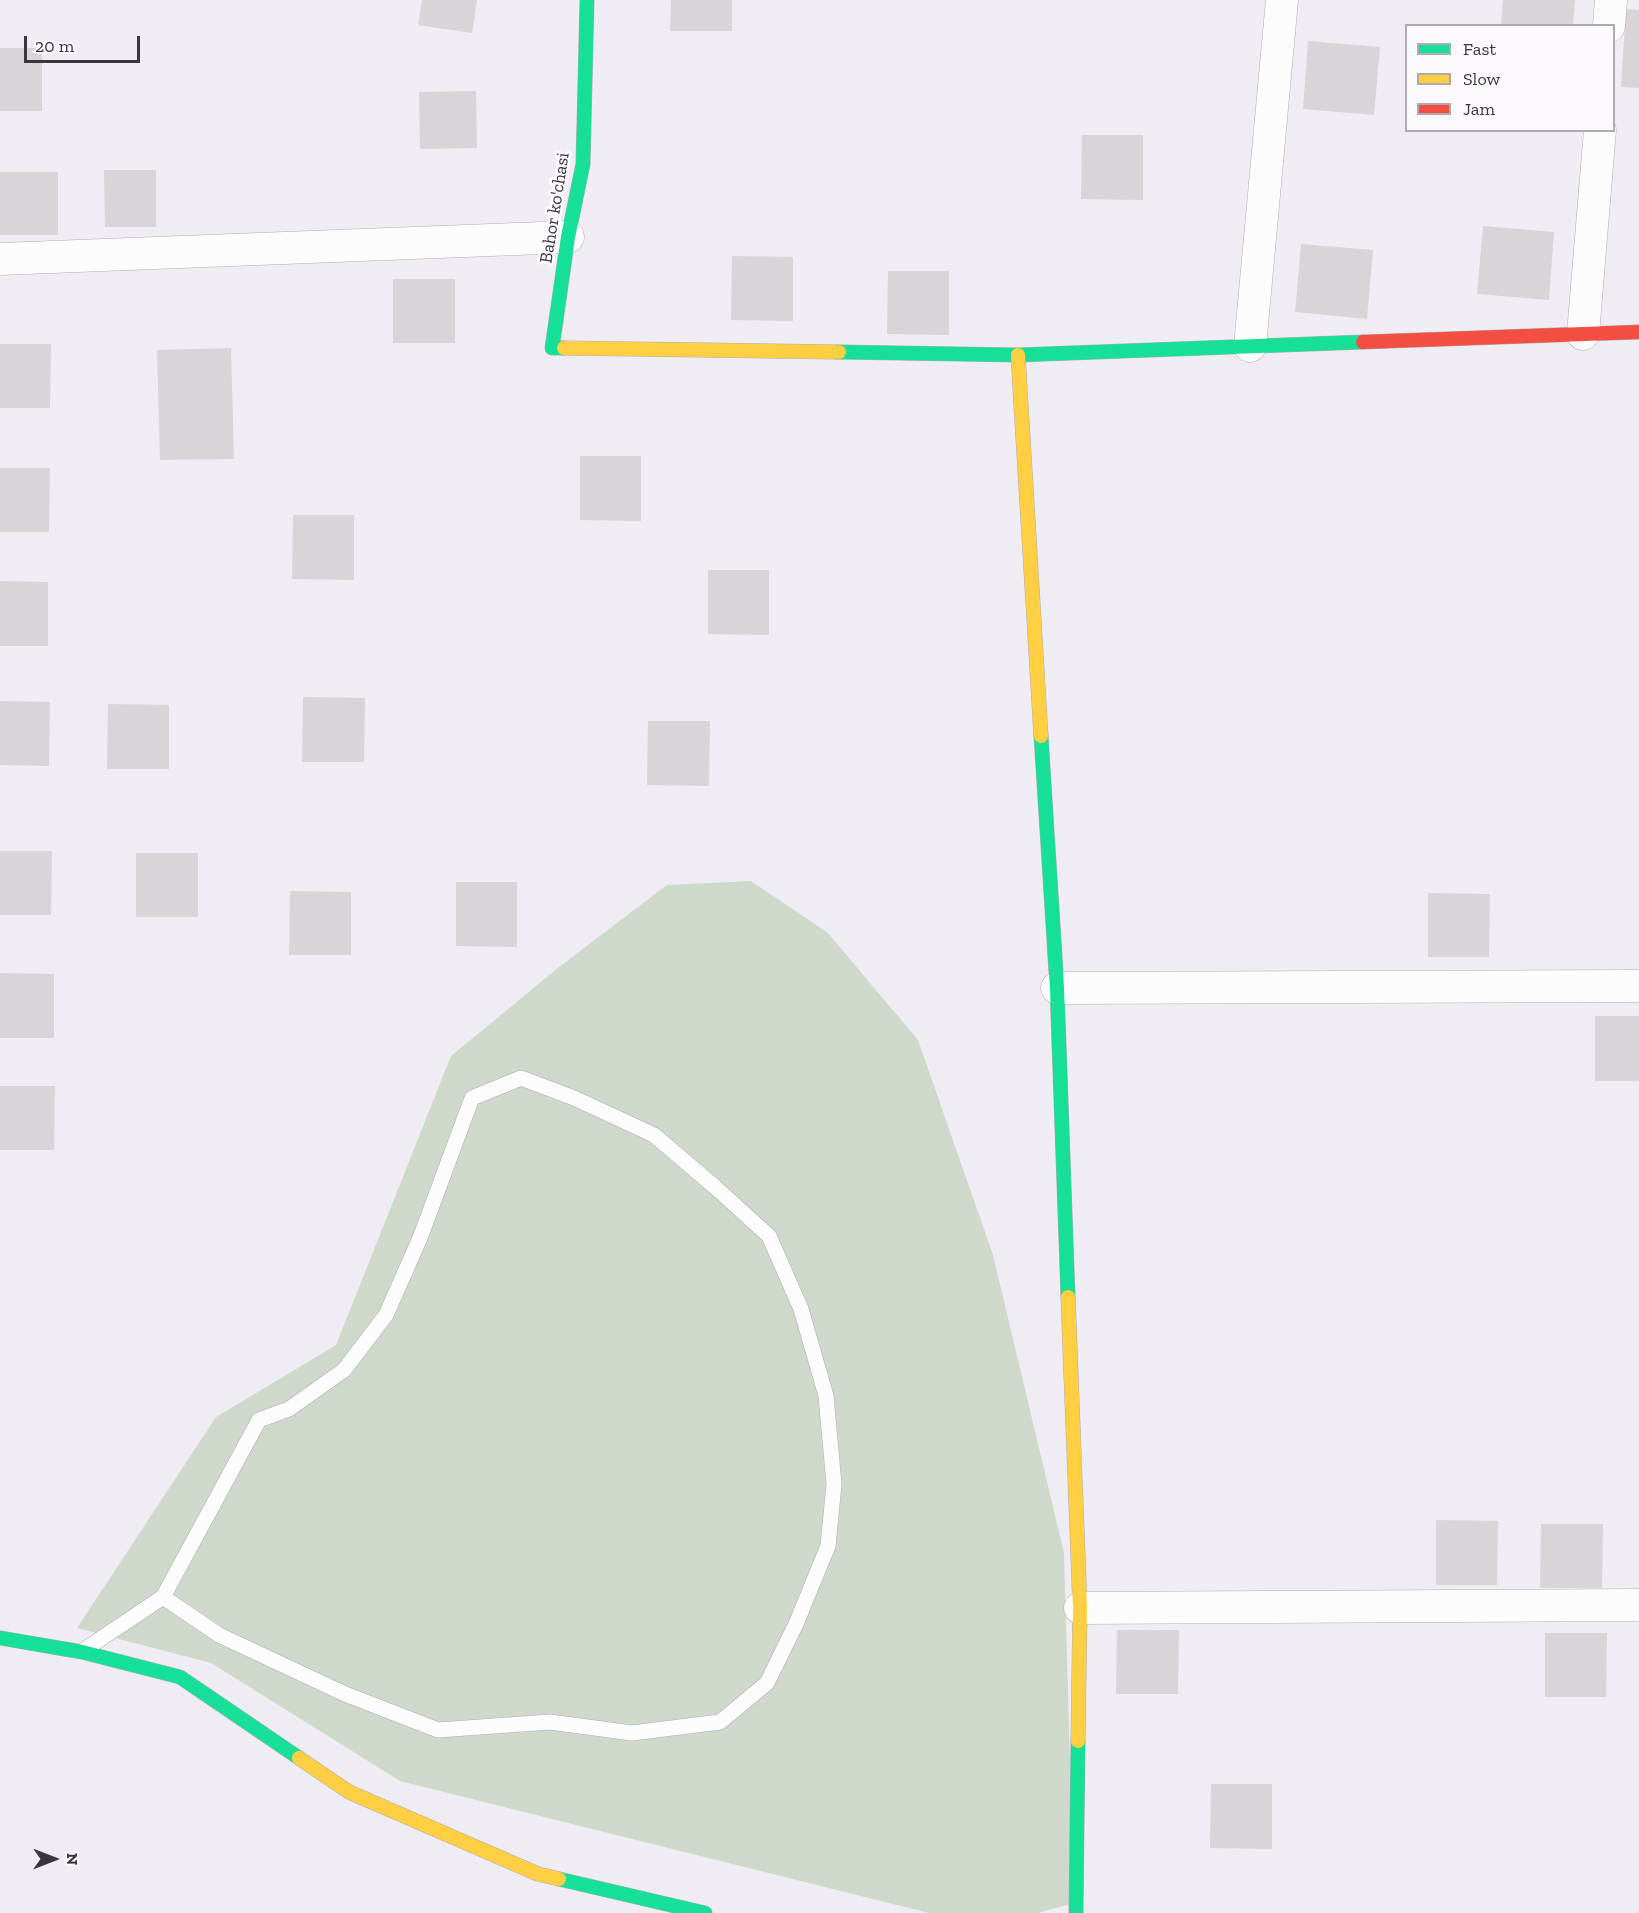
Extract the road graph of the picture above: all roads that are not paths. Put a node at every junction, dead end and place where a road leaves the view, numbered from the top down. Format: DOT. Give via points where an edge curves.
graph roads {
  1 [pos="587,0"];
  2 [pos="1282,0"];
  3 [pos="1611,0"];
  4 [pos="1609,24"];
  5 [pos="1600,132"];
  6 [pos="568,237"];
  7 [pos="0,259"];
  8 [pos="1639,333"];
  9 [pos="1583,334"];
  10 [pos="1251,346"];
  11 [pos="1018,355"];
  12 [pos="1639,986"];
  13 [pos="1057,988"];
  14 [pos="163,1597"];
  15 [pos="1639,1605"];
  16 [pos="1080,1608"];
  17 [pos="0,1638"];
  18 [pos="82,1652"];
  19 [pos="705,1913"];
  20 [pos="1076,1913"];
  1 -- 6 [label="street, Bahor ko'chasi" via="583,164"];
  2 -- 10 [label="street"];
  3 -- 4 [label="street"];
  5 -- 9 [label="street"];
  6 -- 7 [label="street"];
  6 -- 11 [label="street, Bahor ko'chasi" via="552,348"];
  8 -- 9 [label="street"];
  9 -- 10 [label="street"];
  10 -- 11 [label="street"];
  11 -- 13 [label="street"];
  12 -- 13 [label="street"];
  13 -- 16 [label="street"];
  14 -- 14 [label="lane" via="219,1635 345,1694 438,1730 550,1722 632,1733 720,1722 767,1683 828,1546 834,1484 826,1396 801,1310 769,1236 654,1135 584,1102 521,1078 472,1098 420,1238 386,1315 344,1370 289,1409 259,1420"];
  14 -- 18 [label="lane"];
  15 -- 16 [label="street"];
  16 -- 20 [label="street"];
  17 -- 18 [label="street"];
  18 -- 19 [label="street" via="180,1677 348,1792 538,1874"];
}
